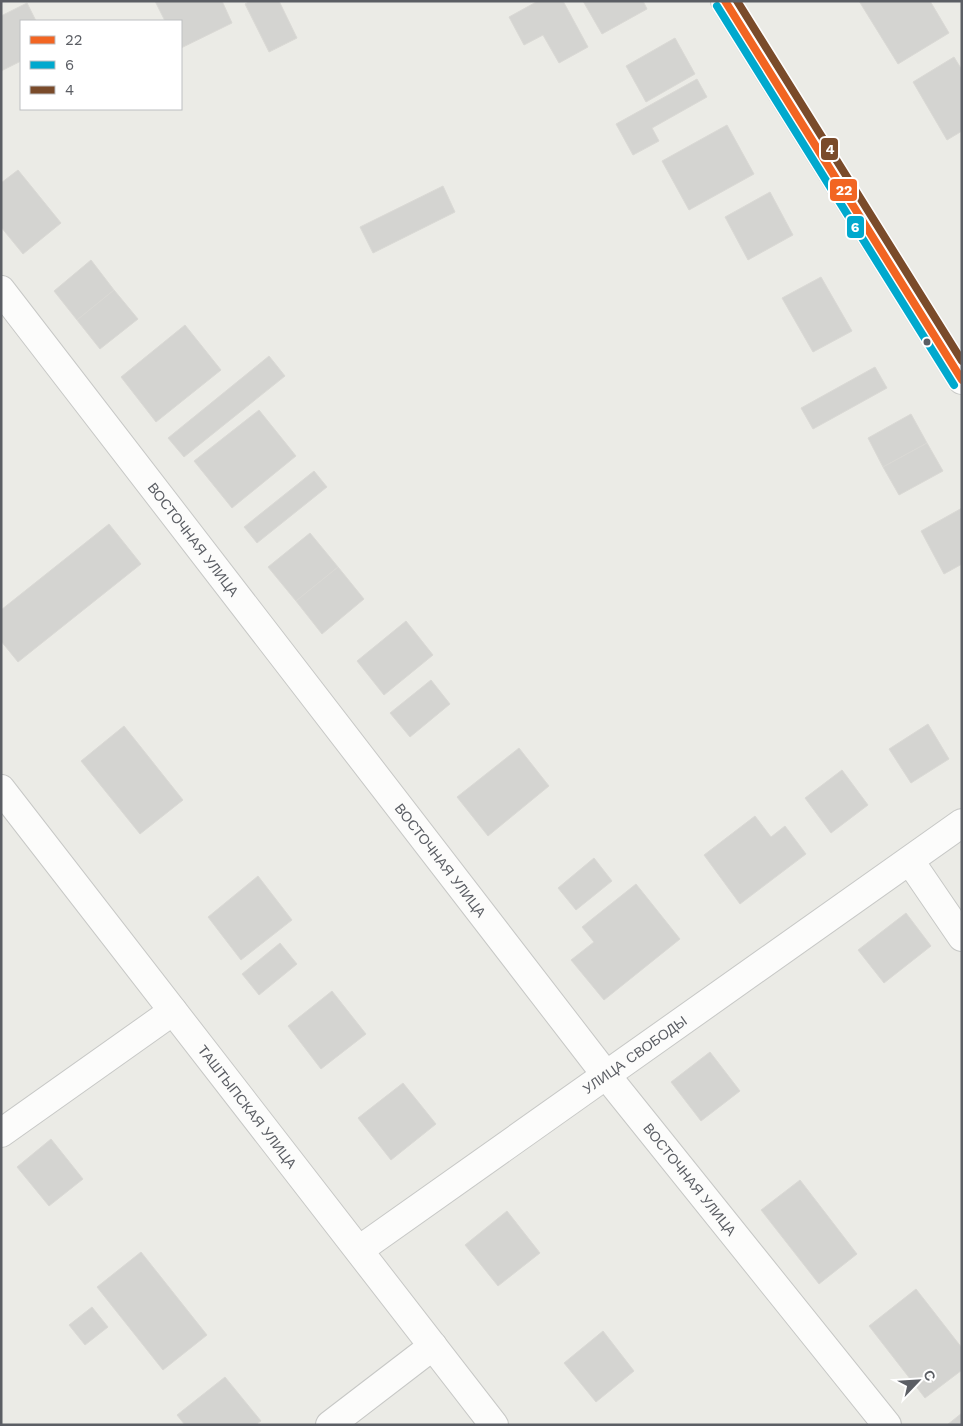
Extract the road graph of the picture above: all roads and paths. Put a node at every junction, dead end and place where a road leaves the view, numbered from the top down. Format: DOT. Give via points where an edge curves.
graph roads {
  1 [pos="725,1"];
  2 [pos="1,290"];
  3 [pos="962,380"];
  4 [pos="1,789"];
  5 [pos="962,823"];
  6 [pos="910,860"];
  7 [pos="962,936"];
  8 [pos="173,1011"];
  9 [pos="606,1075"];
  10 [pos="1,1133"];
  11 [pos="359,1250"];
  12 [pos="433,1346"];
  13 [pos="330,1425"];
  14 [pos="494,1425"];
  15 [pos="887,1425"];
  1 -- 3 [label="street"];
  2 -- 9 [label="street, ВОСТОЧНАЯ УЛИЦА"];
  4 -- 8 [label="street, ТАШТЫПСКАЯ УЛИЦА"];
  5 -- 6 [label="street, УЛИЦА СВОБОДЫ"];
  6 -- 7 [label="street"];
  6 -- 9 [label="street, УЛИЦА СВОБОДЫ"];
  8 -- 10 [label="street"];
  8 -- 11 [label="street, ТАШТЫПСКАЯ УЛИЦА"];
  9 -- 11 [label="street, УЛИЦА СВОБОДЫ"];
  9 -- 15 [label="street, ВОСТОЧНАЯ УЛИЦА"];
  11 -- 12 [label="street, ТАШТЫПСКАЯ УЛИЦА"];
  12 -- 13 [label="street"];
  12 -- 14 [label="street, ТАШТЫПСКАЯ УЛИЦА"];
}
